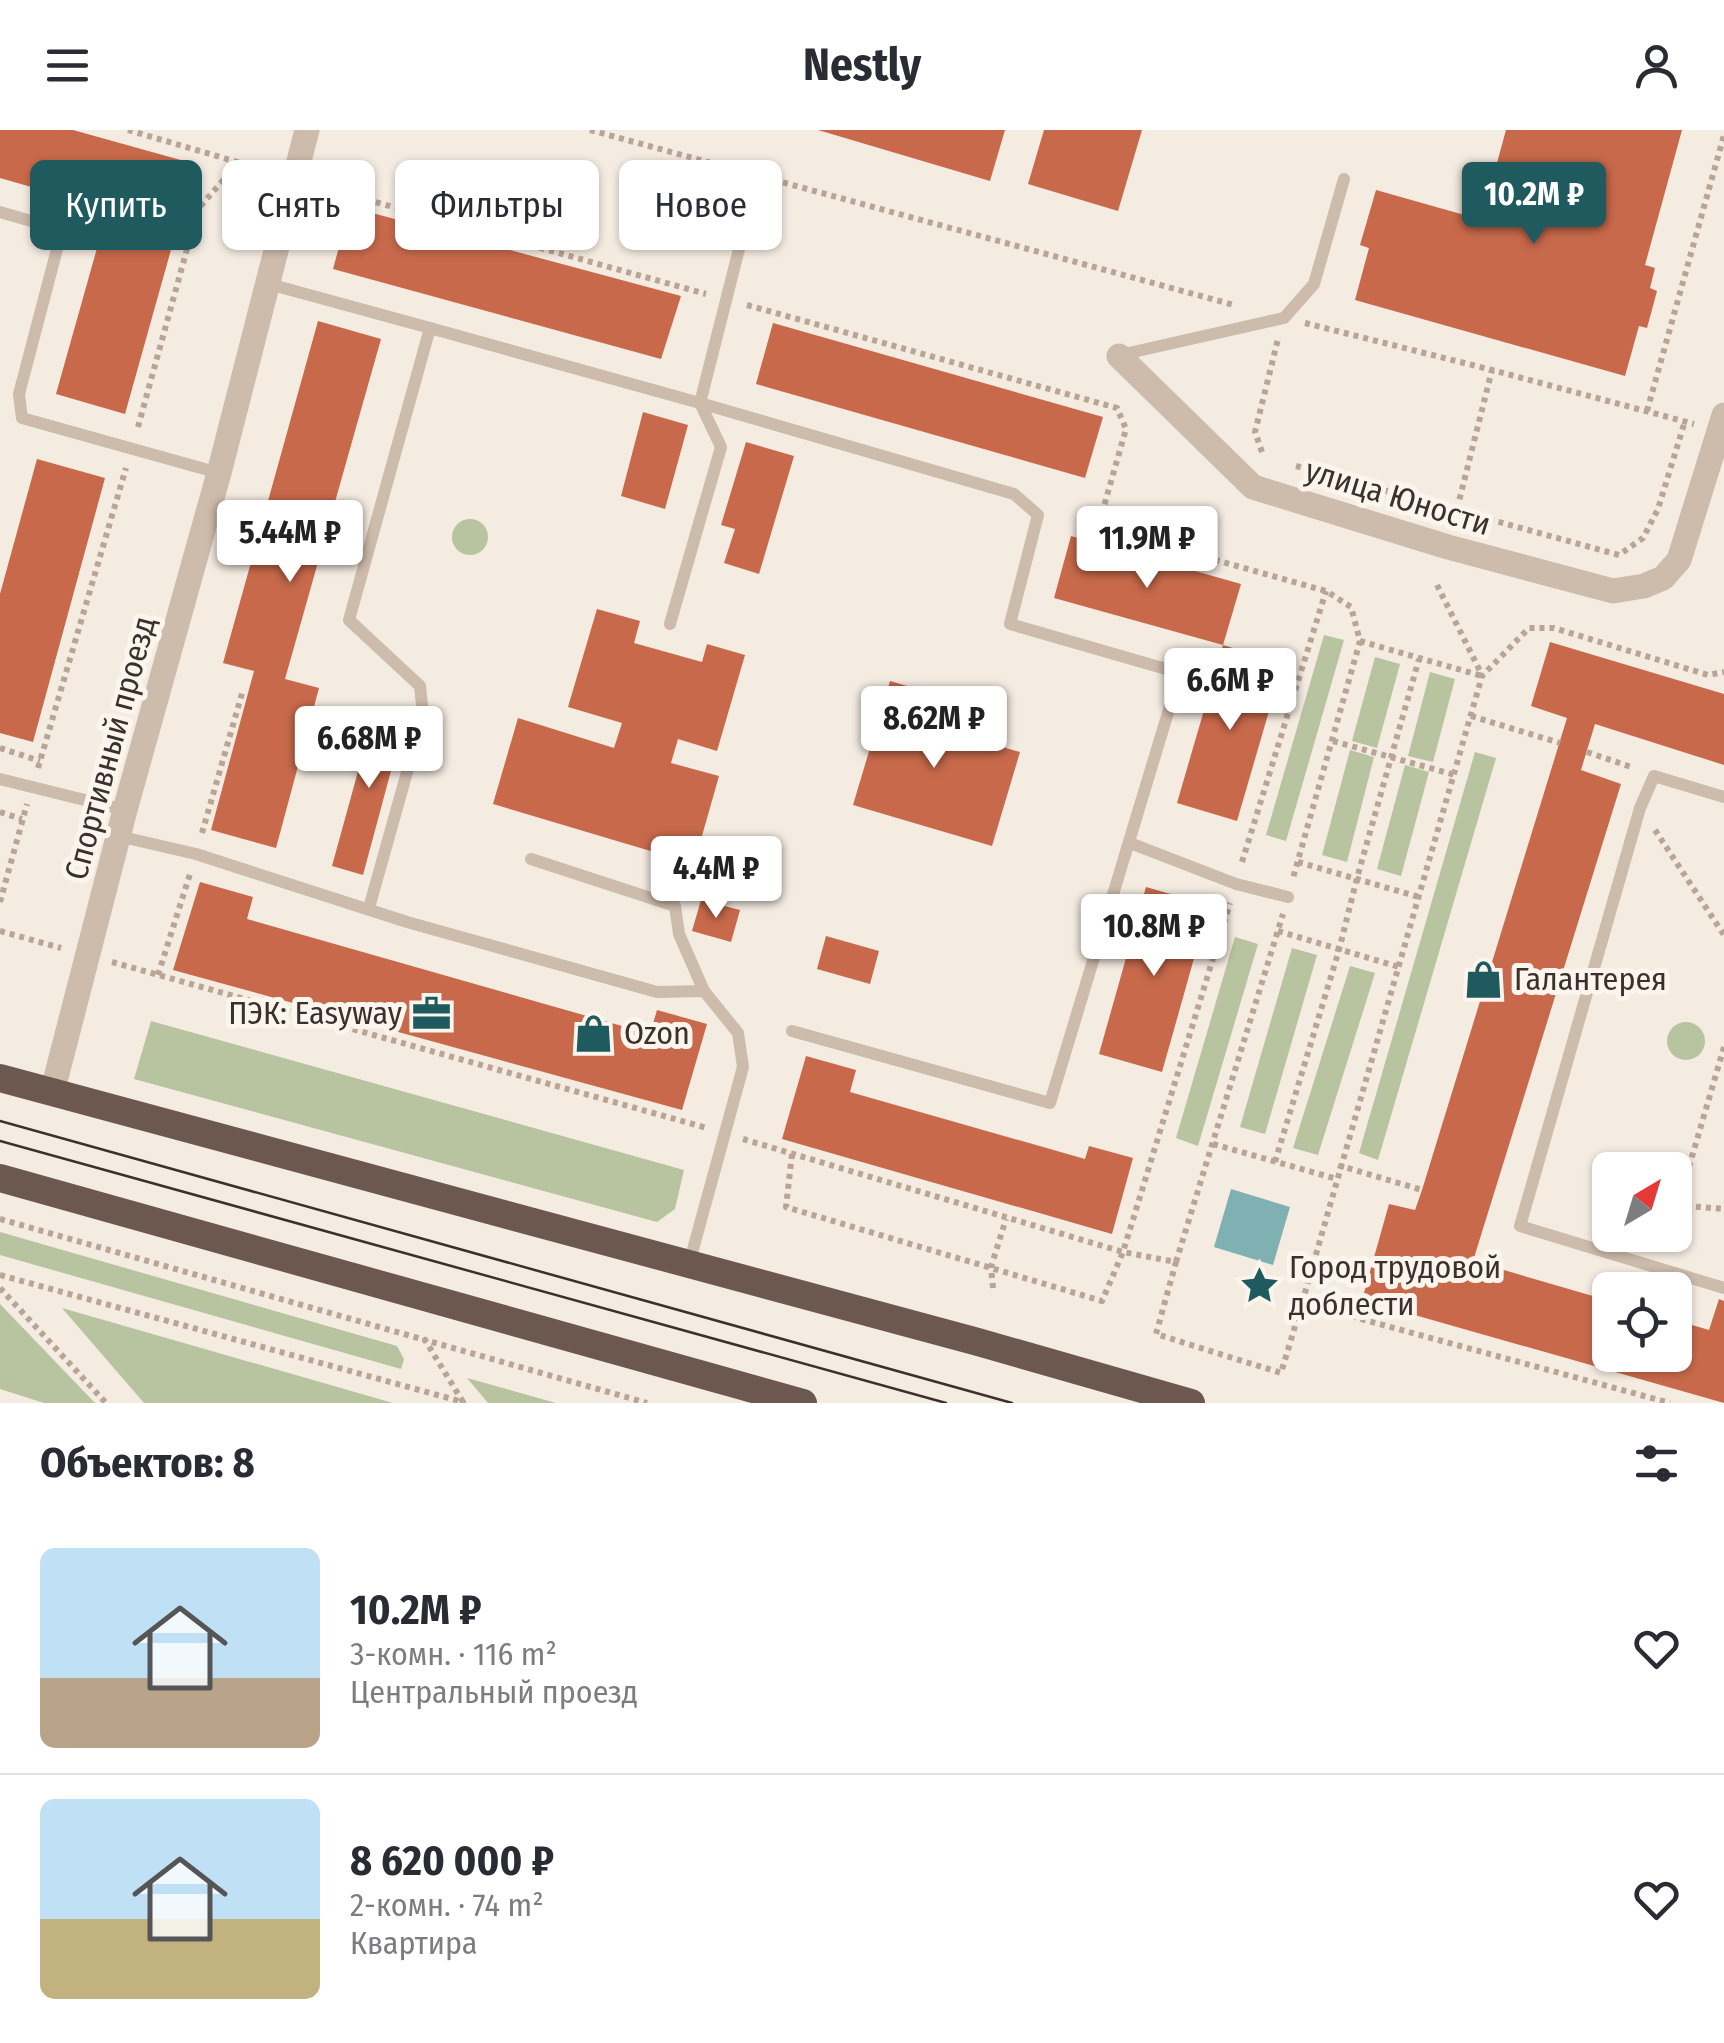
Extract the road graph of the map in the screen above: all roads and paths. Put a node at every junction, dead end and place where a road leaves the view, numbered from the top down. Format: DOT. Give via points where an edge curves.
graph roads {
  1 [pos="128,130"];
  2 [pos="307,130"];
  3 [pos="590,130"];
  4 [pos="1724,135"];
  5 [pos="1344,179"];
  6 [pos="0,212"];
  7 [pos="739,250"];
  8 [pos="269,284"];
  9 [pos="1284,318"];
  10 [pos="430,328"];
  11 [pos="1119,356"];
  12 [pos="1492,370"];
  13 [pos="700,403"];
  14 [pos="1117,408"];
  15 [pos="1647,411"];
  16 [pos="1685,421"];
  17 [pos="1722,423"];
  18 [pos="132,448"];
  19 [pos="1274,460"];
  20 [pos="1292,466"];
  21 [pos="219,473"];
  22 [pos="1457,509"];
  23 [pos="1437,585"];
  24 [pos="1326,592"];
  25 [pos="1351,606"];
  26 [pos="670,624"];
  27 [pos="1360,641"];
  28 [pos="1419,659"];
  29 [pos="1724,672"];
  30 [pos="1482,676"];
  31 [pos="1471,716"];
  32 [pos="1334,741"];
  33 [pos="1560,743"];
  34 [pos="0,748"];
  35 [pos="1587,752"];
  36 [pos="1392,756"];
  37 [pos="40,760"];
  38 [pos="1454,776"];
  39 [pos="1654,776"];
  40 [pos="0,778"];
  41 [pos="32,786"];
  42 [pos="1724,797"];
  43 [pos="1640,808"];
  44 [pos="125,810"];
  45 [pos="0,812"];
  46 [pos="22,820"];
  47 [pos="118,836"];
  48 [pos="1130,843"];
  49 [pos="531,860"];
  50 [pos="1298,862"];
  51 [pos="1356,878"];
  52 [pos="1236,884"];
  53 [pos="1288,897"];
  54 [pos="1419,897"];
  55 [pos="0,902"];
  56 [pos="369,908"];
  57 [pos="0,931"];
  58 [pos="1278,931"];
  59 [pos="1724,935"];
  60 [pos="1340,950"];
  61 [pos="88,955"];
  62 [pos="1399,967"];
  63 [pos="704,991"];
  64 [pos="792,1031"];
  65 [pos="1724,1047"];
  66 [pos="0,1078"];
  67 [pos="52,1092"];
  68 [pos="725,1134"];
  69 [pos="792,1154"];
  70 [pos="1692,1155"];
  71 [pos="1276,1162"];
  72 [pos="1341,1166"];
  73 [pos="0,1178"];
  74 [pos="1337,1180"];
  75 [pos="1422,1190"];
  76 [pos="1692,1207"];
  77 [pos="1724,1210"];
  78 [pos="0,1218"];
  79 [pos="1006,1218"];
  80 [pos="1123,1252"];
  81 [pos="1176,1262"];
  82 [pos="689,1264"];
  83 [pos="991,1267"];
  84 [pos="0,1274"];
  85 [pos="0,1288"];
  86 [pos="993,1288"];
  87 [pos="1724,1288"];
  88 [pos="1302,1302"];
  89 [pos="425,1340"];
  90 [pos="463,1402"];
  91 [pos="106,1403"];
  92 [pos="647,1403"];
  93 [pos="803,1403"];
  94 [pos="1191,1403"];
  95 [pos="1670,1403"];
  1 -- 18 [label="path" via="239,162 198,209"];
  2 -- 8 [label="street, Спортивный проезд"];
  3 -- 9 [label="path"];
  4 -- 15 [label="path"];
  5 -- 9 [label="lane" via="1314,284"];
  6 -- 18 [label="lane" via="62,230 19,394 22,418"];
  7 -- 13 [label="lane"];
  8 -- 10 [label="lane"];
  8 -- 21 [label="street, Спортивный проезд"];
  9 -- 11 [label="lane"];
  9 -- 12 [label="path"];
  9 -- 19 [label="path" via="1255,432 1260,450"];
  10 -- 13 [label="lane"];
  10 -- 56 [label="lane" via="350,620 420,686 423,715"];
  11 -- 17 [label="street, улица Юности" via="1253,488 1614,591 1663,578 1678,560"];
  12 -- 15 [label="path"];
  12 -- 22 [label="path"];
  13 -- 26 [label="lane" via="720,447"];
  13 -- 48 [label="lane" via="1014,494 1038,515 1010,624 1180,673"];
  14 -- 24 [label="path" via="1126,429 1098,527"];
  15 -- 16 [label="path"];
  16 -- 17 [label="path"];
  16 -- 22 [label="path" via="1658,509 1643,538 1619,555"];
  18 -- 21 [label="lane"];
  18 -- 37 [label="path"];
  20 -- 22 [label="path"];
  21 -- 44 [label="street, Спортивный проезд"];
  23 -- 30 [label="path"];
  24 -- 25 [label="path"];
  24 -- 52 [label="path"];
  27 -- 28 [label="path"];
  28 -- 30 [label="path"];
  28 -- 36 [label="path"];
  29 -- 30 [label="path" via="1708,675 1554,628 1529,628"];
  30 -- 31 [label="path"];
  31 -- 33 [label="path"];
  31 -- 38 [label="path"];
  32 -- 36 [label="path"];
  34 -- 37 [label="path"];
  35 -- 39 [label="path"];
  36 -- 38 [label="path"];
  36 -- 51 [label="path"];
  37 -- 41 [label="path"];
  38 -- 54 [label="path"];
  39 -- 42 [label="lane"];
  39 -- 43 [label="lane"];
  40 -- 41 [label="lane"];
  41 -- 44 [label="lane"];
  41 -- 46 [label="path"];
  43 -- 59 [label="path"];
  43 -- 87 [label="lane" via="1520,1226"];
  44 -- 47 [label="street, Спортивный проезд"];
  45 -- 46 [label="path"];
  46 -- 55 [label="path"];
  47 -- 56 [label="lane"];
  47 -- 61 [label="street, Спортивный проезд"];
  48 -- 52 [label="lane"];
  48 -- 64 [label="lane" via="1050,1103"];
  49 -- 63 [label="lane" via="675,906"];
  50 -- 51 [label="path"];
  51 -- 54 [label="path"];
  51 -- 60 [label="path"];
  52 -- 53 [label="lane"];
  52 -- 80 [label="path"];
  54 -- 62 [label="path"];
  56 -- 63 [label="lane" via="657,992"];
  57 -- 61 [label="path"];
  58 -- 60 [label="path"];
  60 -- 62 [label="path"];
  60 -- 71 [label="path"];
  61 -- 67 [label="street, Спортивный проезд"];
  61 -- 68 [label="path"];
  62 -- 72 [label="path"];
  63 -- 68 [label="lane" via="738,1033 743,1067"];
  65 -- 70 [label="path"];
  66 -- 67 [label="highway"];
  67 -- 82 [label="highway"];
  68 -- 69 [label="path"];
  68 -- 82 [label="lane"];
  69 -- 79 [label="path"];
  69 -- 83 [label="path" via="786,1207"];
  71 -- 74 [label="path"];
  71 -- 81 [label="path" via="1212,1144"];
  72 -- 74 [label="path"];
  72 -- 75 [label="path"];
  73 -- 93 [label="highway"];
  74 -- 88 [label="path"];
  76 -- 77 [label="path"];
  78 -- 89 [label="path"];
  79 -- 80 [label="path"];
  79 -- 83 [label="path"];
  80 -- 81 [label="path"];
  80 -- 83 [label="path" via="1102,1301"];
  81 -- 88 [label="path" via="1156,1334 1281,1372"];
  82 -- 94 [label="highway"];
  83 -- 86 [label="path"];
  84 -- 90 [label="path"];
  85 -- 91 [label="path"];
  88 -- 95 [label="path"];
  89 -- 90 [label="path"];
  89 -- 92 [label="path"];
}
